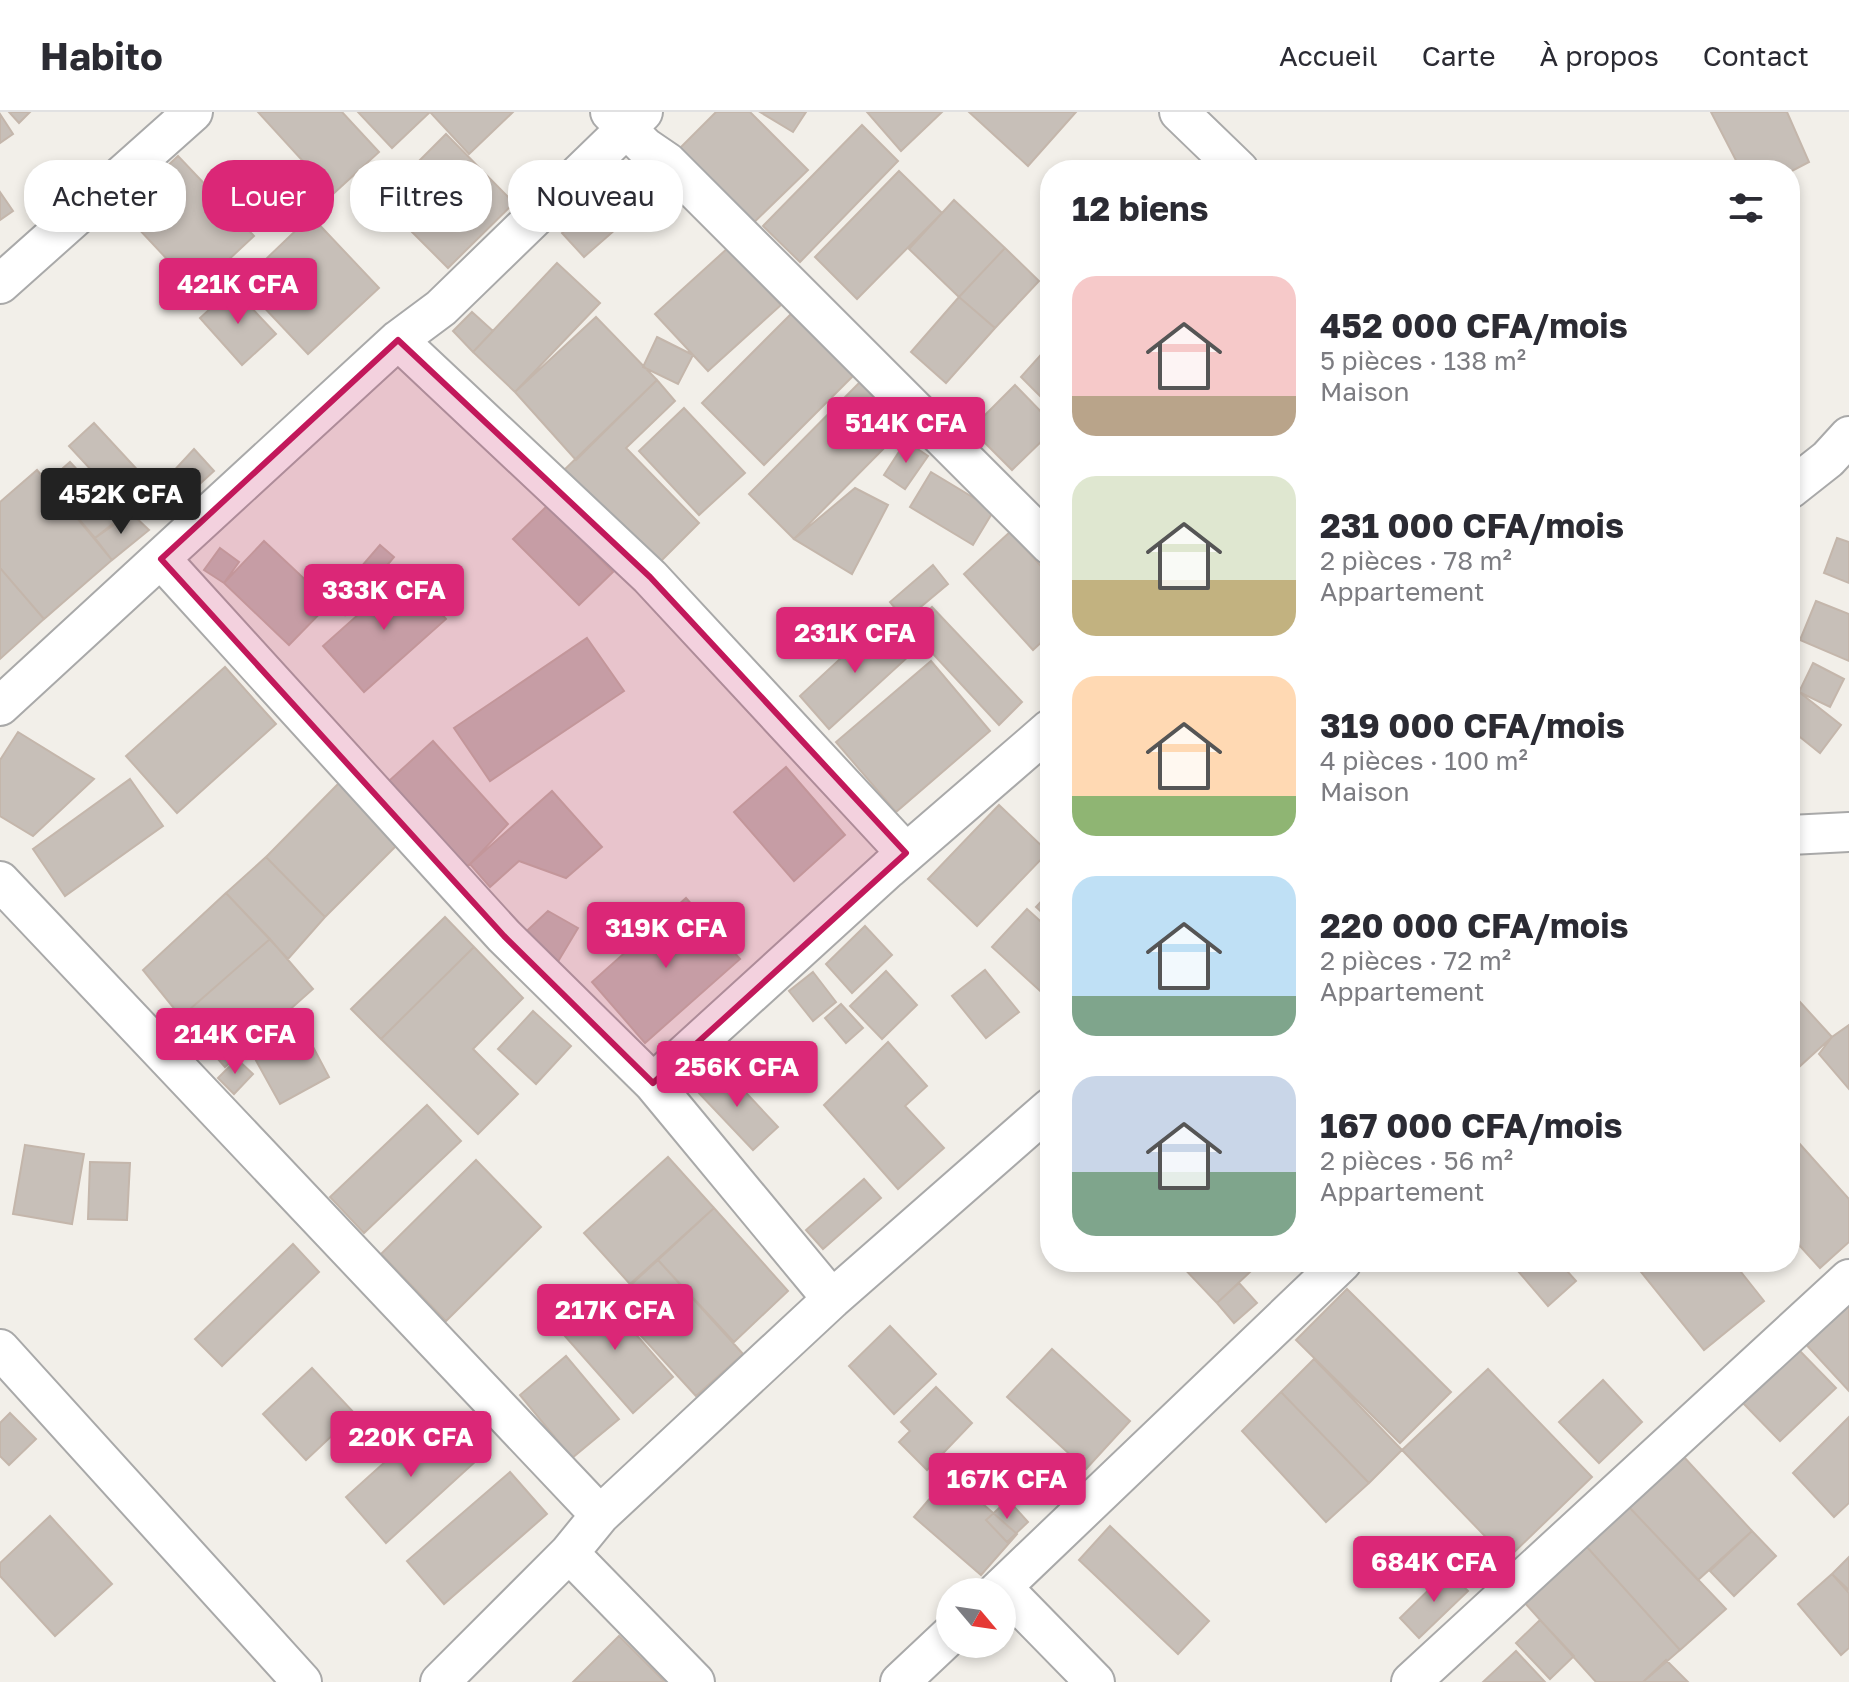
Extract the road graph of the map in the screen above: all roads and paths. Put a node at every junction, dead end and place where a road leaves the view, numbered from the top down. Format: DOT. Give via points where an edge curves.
graph roads {
  1 [pos="193,112"];
  2 [pos="1179,112"];
  3 [pos="626,117"];
  4 [pos="1229,160"];
  5 [pos="0,284"];
  6 [pos="398,340"];
  7 [pos="1842,457"];
  8 [pos="1800,483"];
  9 [pos="1040,535"];
  10 [pos="161,559"];
  11 [pos="0,706"];
  12 [pos="1040,738"];
  13 [pos="1849,832"];
  14 [pos="1800,834"];
  15 [pos="906,853"];
  16 [pos="0,881"];
  17 [pos="653,1083"];
  18 [pos="1040,1117"];
  19 [pos="1332,1272"];
  20 [pos="1849,1279"];
  21 [pos="832,1299"];
  22 [pos="0,1349"];
  23 [pos="600,1515"];
  24 [pos="569,1553"];
  25 [pos="1011,1578"];
  26 [pos="1016,1605"];
  27 [pos="936,1648"];
  28 [pos="302,1682"];
  29 [pos="440,1682"];
  30 [pos="695,1682"];
  31 [pos="900,1682"];
  32 [pos="1095,1682"];
  33 [pos="1411,1682"];
  1 -- 5 [label="street"];
  2 -- 4 [label="street"];
  3 -- 6 [label="street" via="441,308"];
  3 -- 9 [label="street" via="645,147 667,162"];
  6 -- 10 [label="street"];
  6 -- 15 [label="street" via="650,577"];
  7 -- 8 [label="street"];
  10 -- 11 [label="street"];
  10 -- 17 [label="street" via="494,926"];
  12 -- 15 [label="street"];
  13 -- 14 [label="street"];
  15 -- 17 [label="street"];
  16 -- 23 [label="street"];
  17 -- 21 [label="street"];
  18 -- 21 [label="street"];
  19 -- 25 [label="street"];
  20 -- 33 [label="street"];
  21 -- 23 [label="street"];
  22 -- 28 [label="street"];
  23 -- 24 [label="street"];
  24 -- 29 [label="street"];
  24 -- 30 [label="street"];
  26 -- 32 [label="street"];
  27 -- 31 [label="street"];
}
